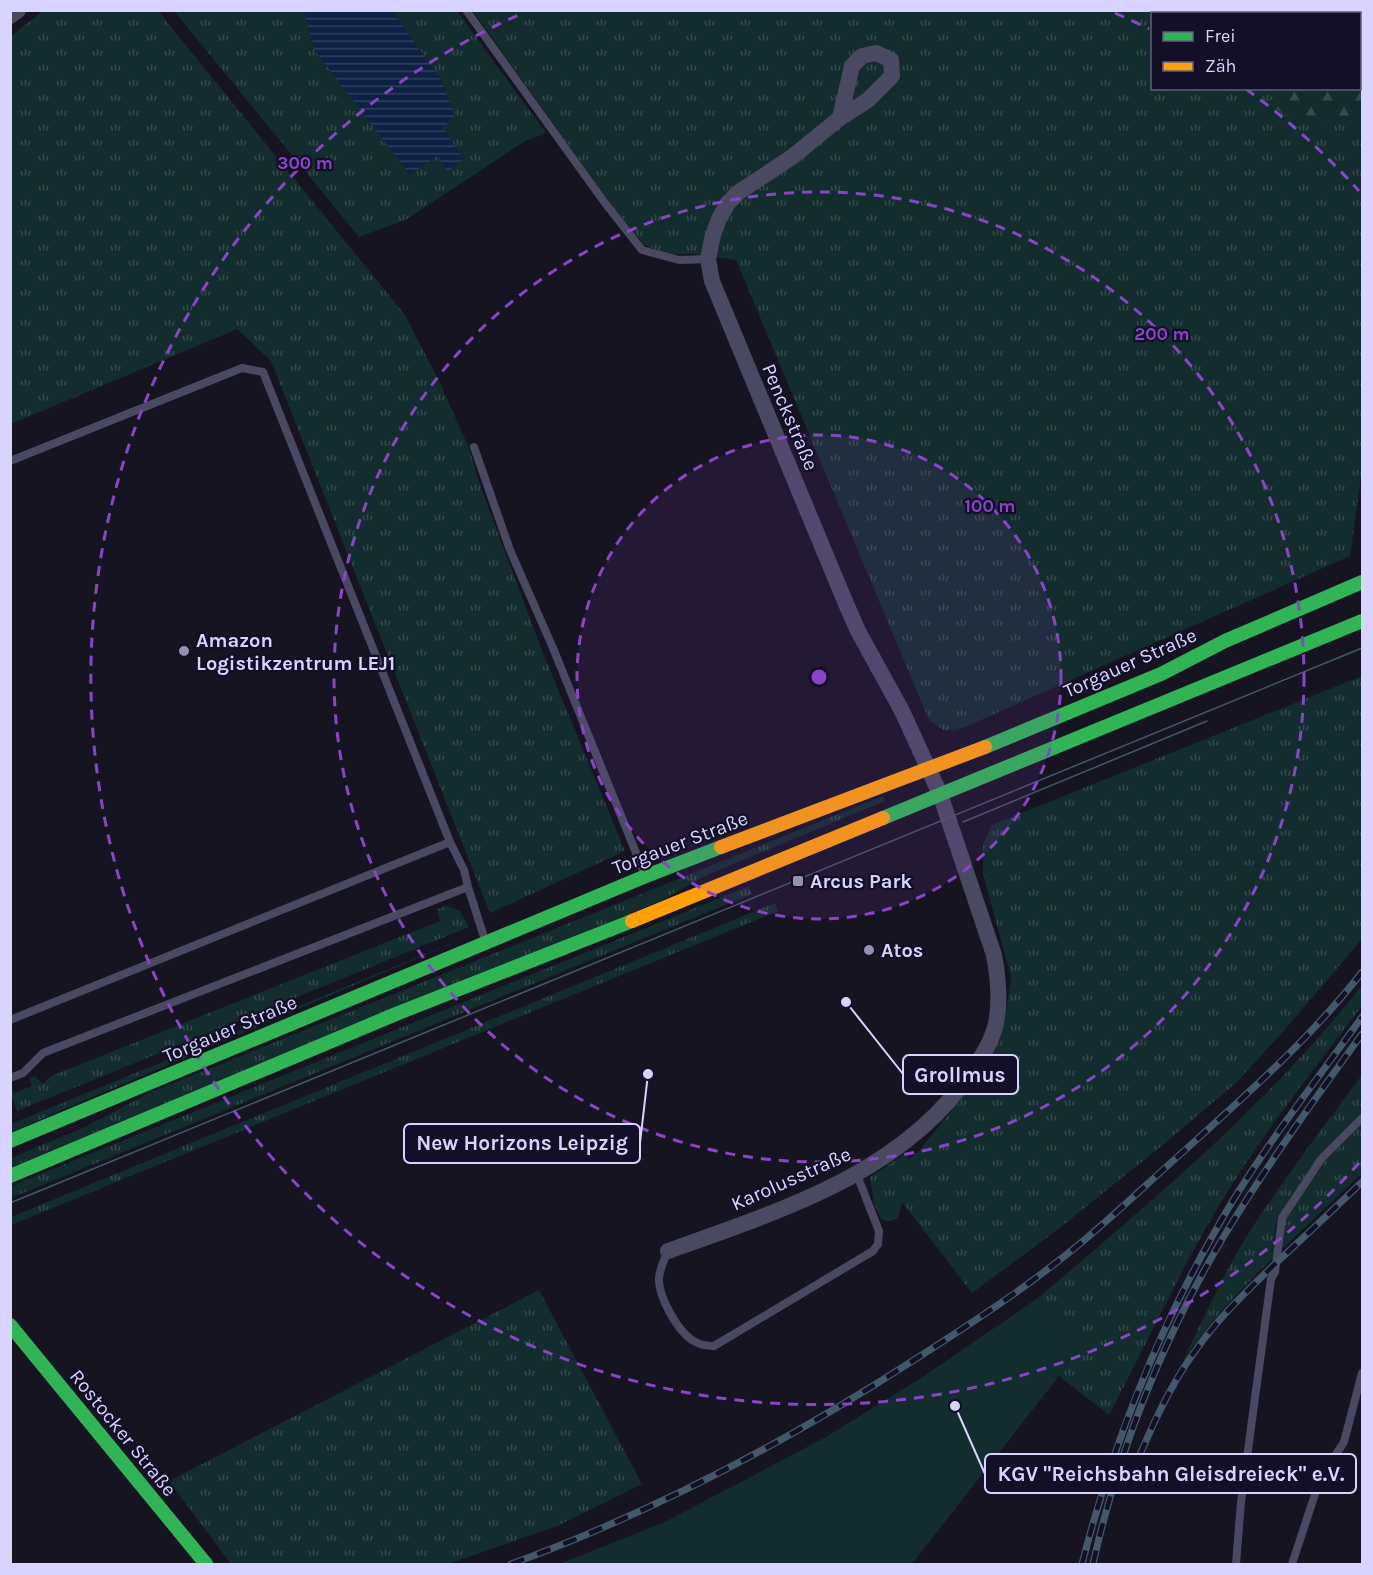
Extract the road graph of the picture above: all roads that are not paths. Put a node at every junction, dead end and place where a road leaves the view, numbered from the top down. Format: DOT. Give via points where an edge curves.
graph roads {
  1 [pos="18,10"];
  2 [pos="466,10"];
  3 [pos="10,16"];
  4 [pos="840,118"];
  5 [pos="708,259"];
  6 [pos="474,447"];
  7 [pos="10,461"];
  8 [pos="1362,582"];
  9 [pos="1362,621"];
  10 [pos="928,768"];
  11 [pos="940,794"];
  12 [pos="450,842"];
  13 [pos="646,876"];
  14 [pos="468,887"];
  15 [pos="486,943"];
  16 [pos="10,1020"];
  17 [pos="10,1078"];
  18 [pos="1362,1118"];
  19 [pos="10,1141"];
  20 [pos="857,1175"];
  21 [pos="10,1176"];
  22 [pos="668,1251"];
  23 [pos="10,1325"];
  24 [pos="1362,1373"];
  25 [pos="206,1564"];
  26 [pos="1236,1564"];
  27 [pos="1292,1564"];
  1 -- 3 [label="street"];
  2 -- 5 [label="lane" via="642,250 679,260"];
  4 -- 5 [label="street, Penckstraße" via="728,203 713,235"];
  5 -- 10 [label="street, Penckstraße" via="718,301 844,599"];
  6 -- 13 [label="lane" via="510,550"];
  7 -- 12 [label="lane" via="242,368 263,372"];
  8 -- 10 [label="main road, Torgauer Straße" via="1225,641 1161,674"];
  9 -- 11 [label="main road"];
  10 -- 11 [label="street, Karolusstraße"];
  10 -- 13 [label="main road, Torgauer Straße"];
  11 -- 20 [label="street, Karolusstraße" via="994,955 999,982 997,1019 986,1051 938,1113"];
  11 -- 21 [label="main road" via="396,1014"];
  12 -- 14 [label="lane"];
  12 -- 16 [label="lane"];
  13 -- 15 [label="main road, Torgauer Straße"];
  14 -- 15 [label="lane"];
  14 -- 17 [label="lane" via="43,1053 23,1073"];
  15 -- 19 [label="main road, Torgauer Straße"];
  18 -- 26 [label="lane" via="1322,1158 1282,1218 1241,1502"];
  20 -- 22 [label="street, Karolusstraße"];
  20 -- 22 [label="lane" via="879,1231 873,1251 714,1346 692,1341 661,1296 658,1280"];
  23 -- 25 [label="main road, Rostocker Straße"];
  24 -- 27 [label="lane" via="1344,1442 1320,1479"];
}
